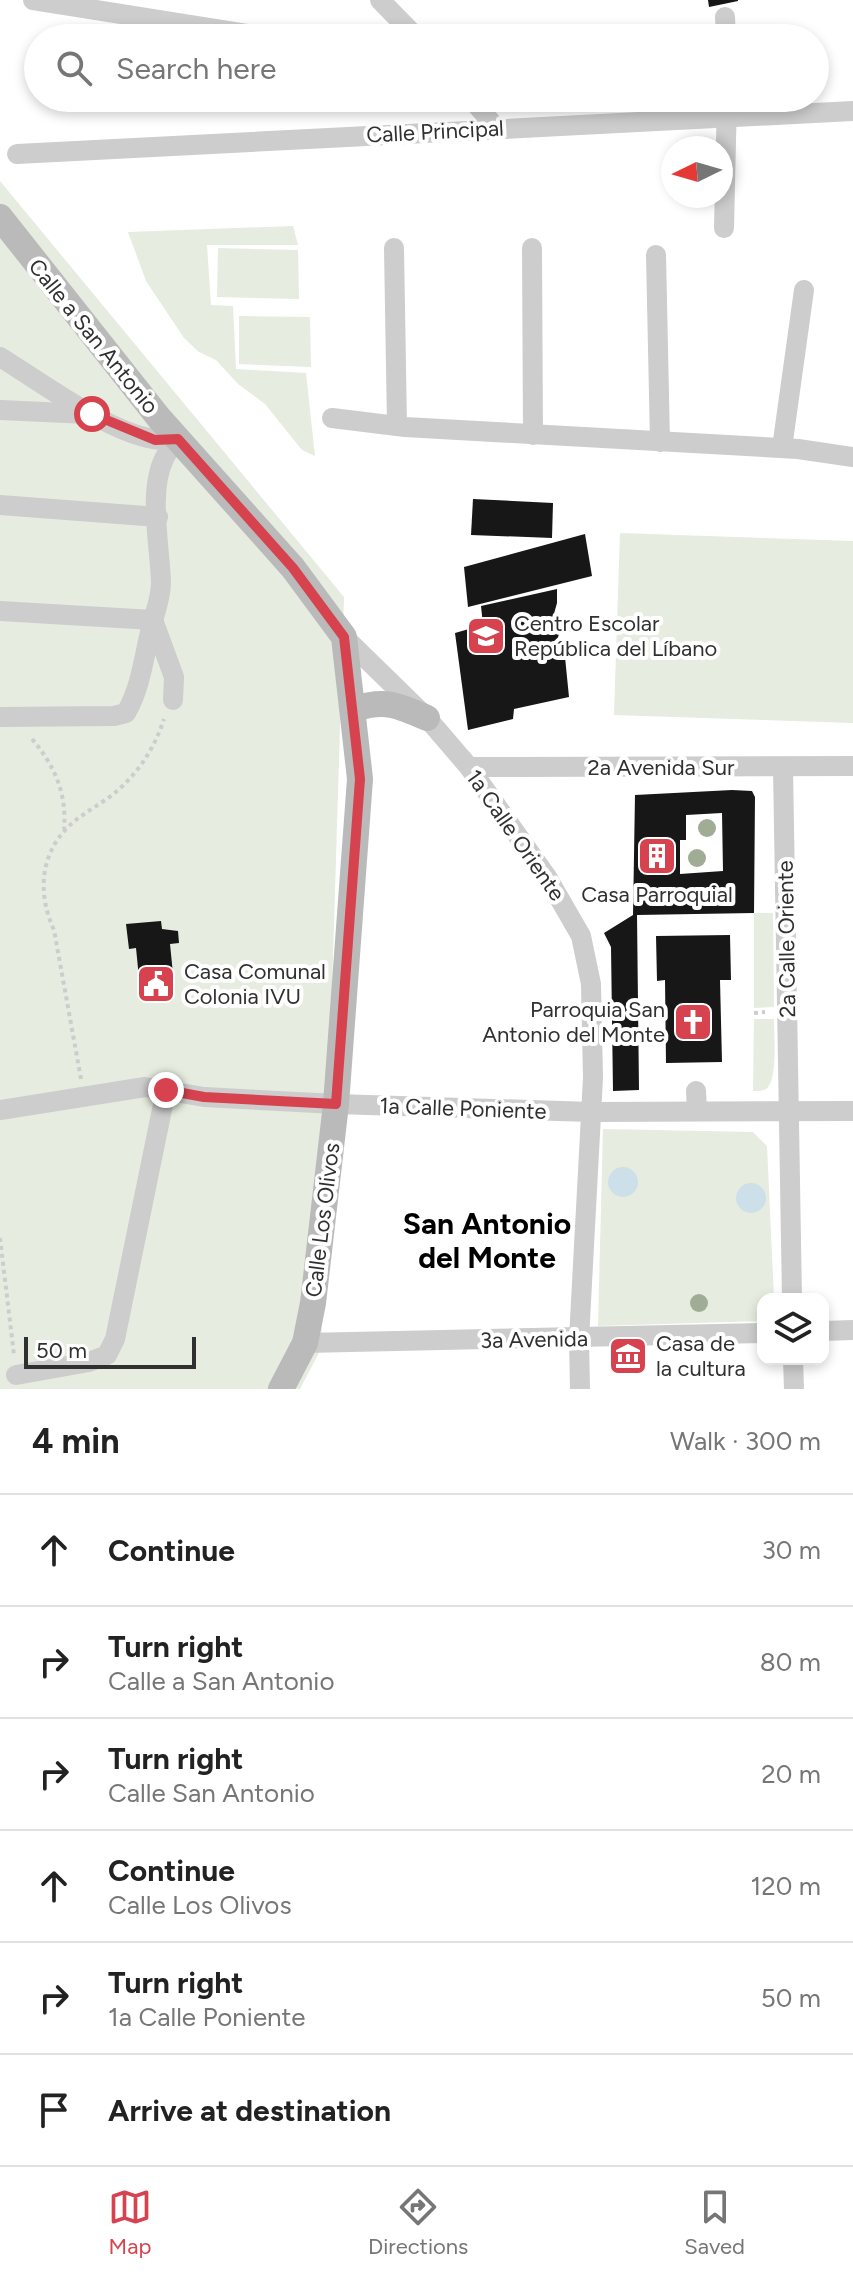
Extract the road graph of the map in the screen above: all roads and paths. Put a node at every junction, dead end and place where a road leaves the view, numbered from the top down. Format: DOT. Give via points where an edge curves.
graph roads {
  1 [pos="33,0"];
  2 [pos="380,0"];
  3 [pos="725,17"];
  4 [pos="185,24"];
  5 [pos="403,24"];
  6 [pos="725,24"];
  7 [pos="829,110"];
  8 [pos="853,111"];
  9 [pos="483,112"];
  10 [pos="682,112"];
  11 [pos="728,112"];
  12 [pos="496,128"];
  13 [pos="17,154"];
  14 [pos="0,217"];
  15 [pos="724,228"];
  16 [pos="394,248"];
  17 [pos="532,248"];
  18 [pos="656,255"];
  19 [pos="804,290"];
  20 [pos="0,357"];
  21 [pos="0,410"];
  22 [pos="92,414"];
  23 [pos="332,418"];
  24 [pos="397,426"];
  25 [pos="533,435"];
  26 [pos="178,439"];
  27 [pos="660,442"];
  28 [pos="782,448"];
  29 [pos="853,457"];
  30 [pos="0,505"];
  31 [pos="158,517"];
  32 [pos="0,611"];
  33 [pos="153,620"];
  34 [pos="344,637"];
  35 [pos="173,700"];
  36 [pos="354,709"];
  37 [pos="6,717"];
  38 [pos="427,718"];
  39 [pos="853,766"];
  40 [pos="469,767"];
  41 [pos="783,768"];
  42 [pos="64,832"];
  43 [pos="166,1090"];
  44 [pos="85,1097"];
  45 [pos="336,1104"];
  46 [pos="0,1110"];
  47 [pos="790,1111"];
  48 [pos="853,1111"];
  49 [pos="592,1112"];
  50 [pos="0,1238"];
  51 [pos="792,1293"];
  52 [pos="853,1330"];
  53 [pos="829,1331"];
  54 [pos="757,1333"];
  55 [pos="579,1339"];
  56 [pos="305,1343"];
  57 [pos="793,1365"];
  58 [pos="16,1375"];
  59 [pos="281,1389"];
  60 [pos="580,1389"];
  61 [pos="794,1389"];
  1 -- 4 [label="street"];
  2 -- 5 [label="street"];
  3 -- 6 [label="street"];
  7 -- 8 [label="street, Calle Principal"];
  9 -- 12 [label="street"];
  10 -- 12 [label="street, Calle Principal"];
  11 -- 15 [label="street"];
  12 -- 13 [label="street, Calle Principal"];
  14 -- 26 [label="street, Calle a San Antonio"];
  16 -- 24 [label="street"];
  17 -- 25 [label="street"];
  18 -- 27 [label="street"];
  19 -- 28 [label="street"];
  20 -- 22 [label="street"];
  21 -- 22 [label="street"];
  22 -- 26 [label="street" via="155,440"];
  23 -- 24 [label="street"];
  24 -- 25 [label="street"];
  25 -- 27 [label="street"];
  26 -- 31 [label="street" via="163,459"];
  26 -- 34 [label="street, Calle a San Antonio" via="293,568"];
  27 -- 28 [label="street"];
  28 -- 29 [label="street"];
  30 -- 31 [label="street"];
  31 -- 33 [label="street" via="161,580"];
  32 -- 33 [label="street"];
  33 -- 35 [label="street" via="174,677"];
  33 -- 37 [label="street" via="138,688 126,713"];
  34 -- 36 [label="street, Calle Los Olivos"];
  34 -- 38 [label="street, 1a Calle Oriente"];
  35 -- 42 [label="path" via="134,774"];
  36 -- 38 [label="street" via="388,703"];
  36 -- 45 [label="street, Calle Los Olivos" via="360,779"];
  37 -- 42 [label="path" via="54,768 64,802"];
  38 -- 40 [label="street, 1a Calle Oriente"];
  39 -- 41 [label="street, 2a Avenida Sur"];
  40 -- 41 [label="street, 2a Avenida Sur"];
  40 -- 49 [label="street, 1a Calle Oriente" via="547,877 581,936 591,984"];
  41 -- 47 [label="street, 2a Calle Oriente"];
  42 -- 44 [label="path" via="47,856 43,878"];
  43 -- 44 [label="street, 1a Calle Poniente" via="145,1087"];
  43 -- 45 [label="street, 1a Calle Poniente"];
  43 -- 58 [label="street" via="115,1339 107,1355"];
  44 -- 46 [label="street, 1a Calle Poniente"];
  45 -- 49 [label="street, 1a Calle Poniente"];
  45 -- 56 [label="street, Calle Los Olivos"];
  47 -- 48 [label="street, 1a Calle Poniente"];
  47 -- 49 [label="street, 1a Calle Poniente" via="697,1101"];
  47 -- 51 [label="street, 2a Calle Oriente"];
  49 -- 55 [label="street"];
  50 -- 58 [label="path"];
  52 -- 53 [label="street"];
  54 -- 55 [label="street, 3a Avenida"];
  55 -- 56 [label="street, 3a Avenida"];
  55 -- 60 [label="street"];
  56 -- 59 [label="street, Calle Los Olivos"];
  57 -- 61 [label="street"];
}
